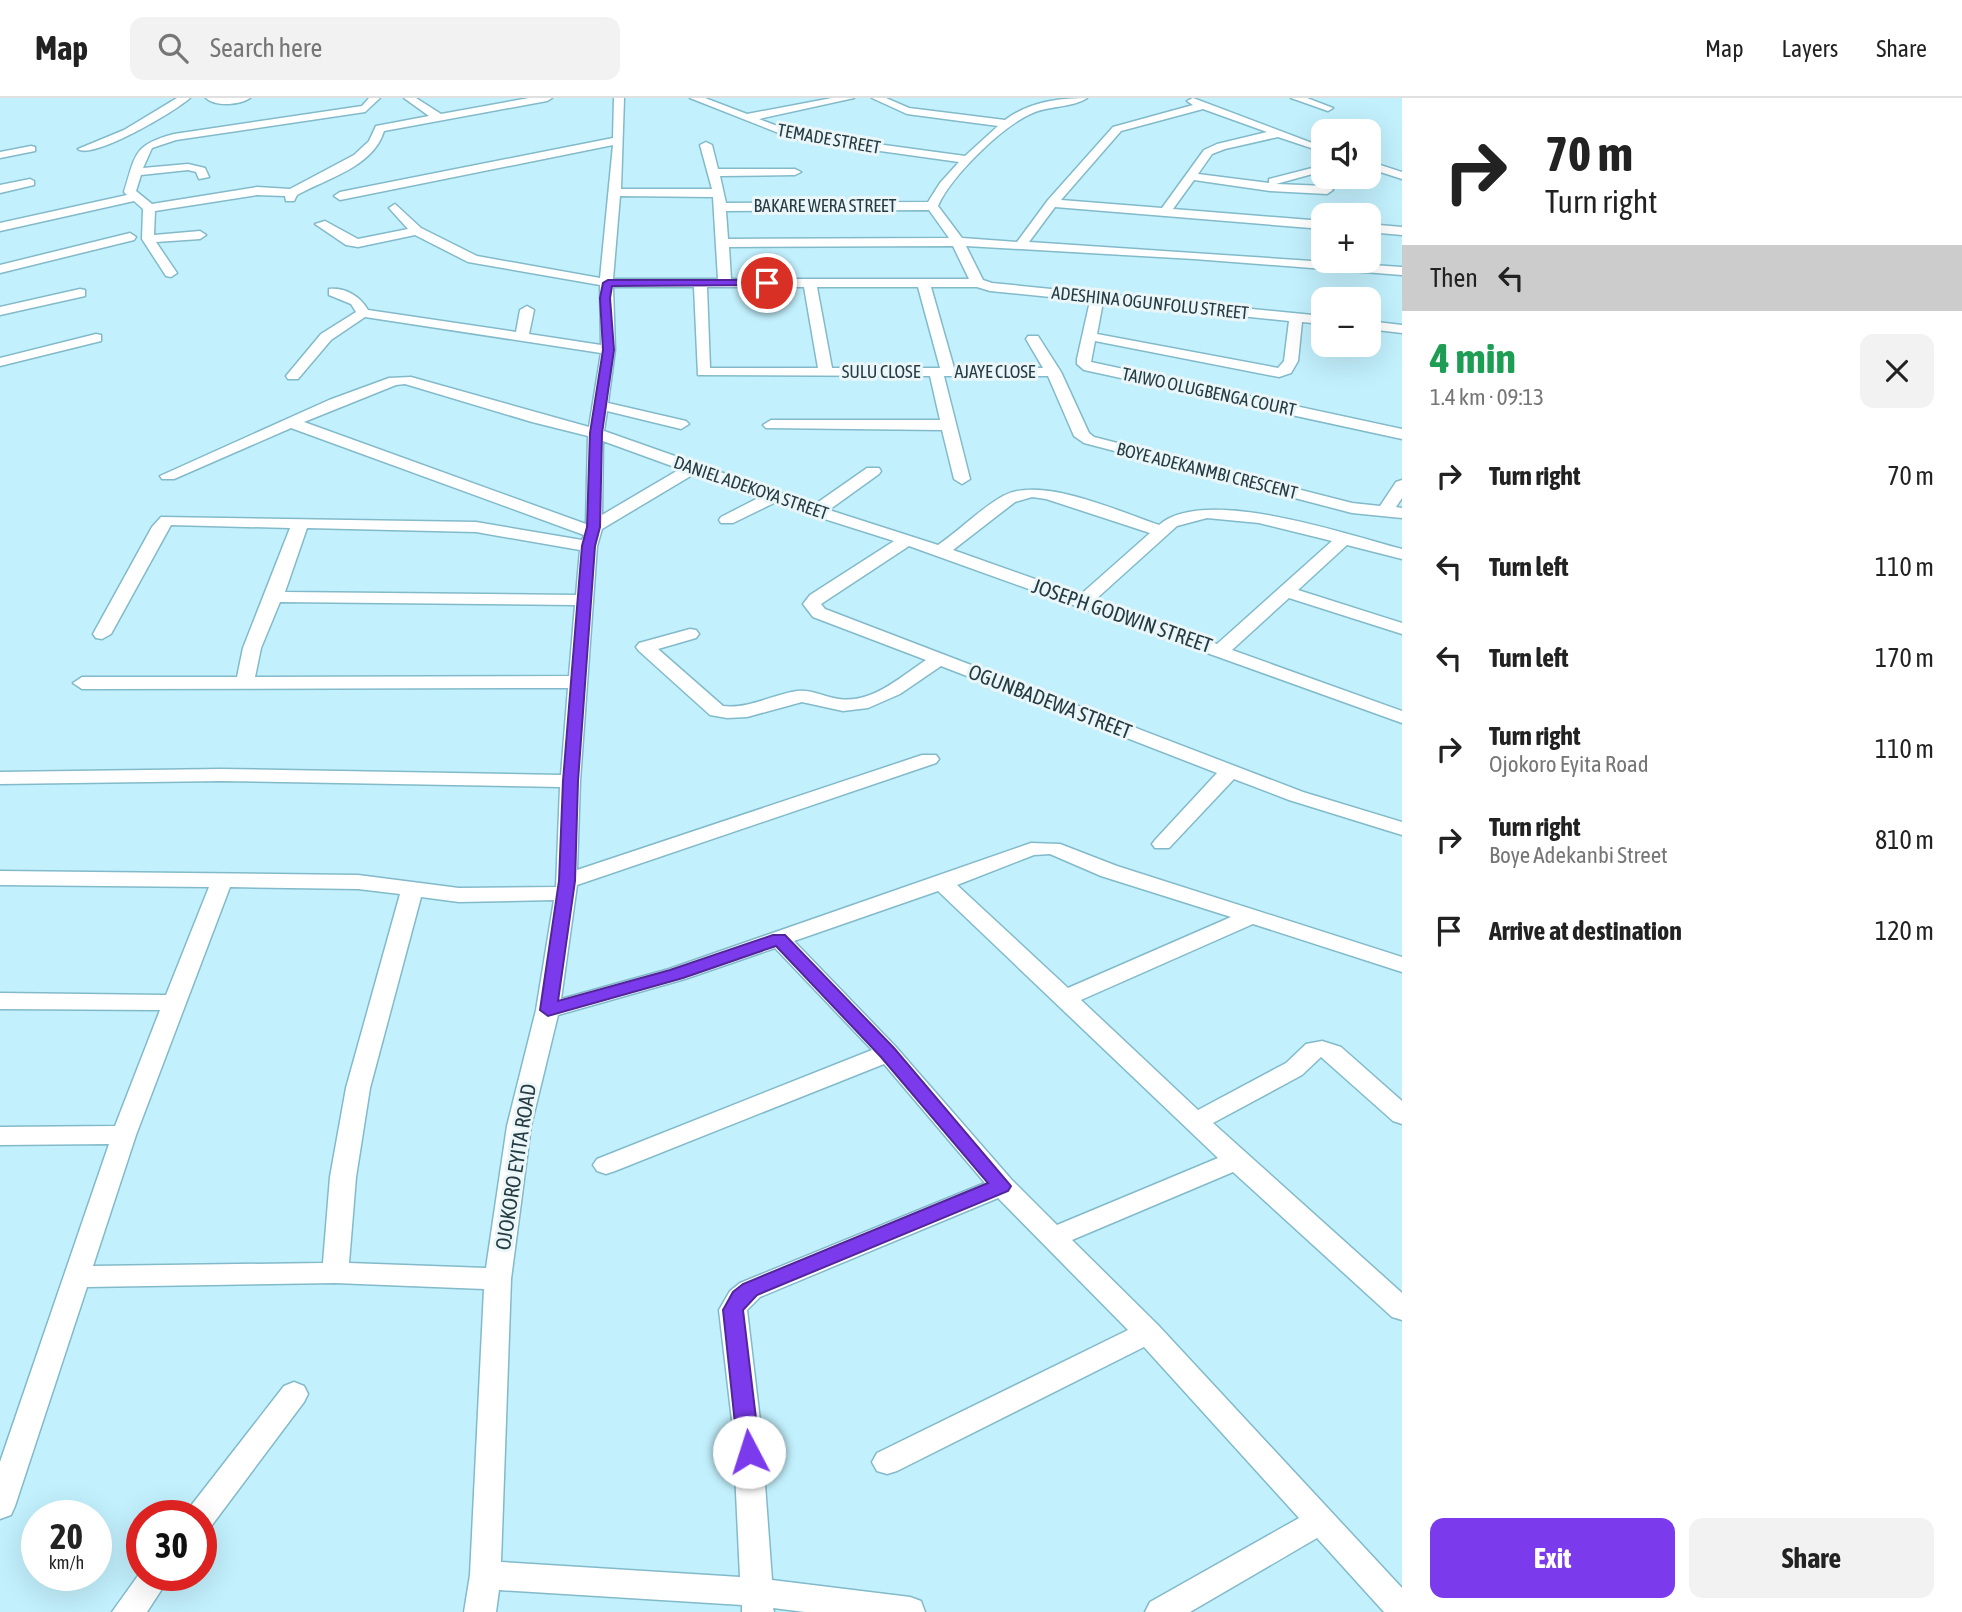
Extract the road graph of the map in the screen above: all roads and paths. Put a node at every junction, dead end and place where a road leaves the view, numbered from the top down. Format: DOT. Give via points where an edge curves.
graph roads {
  1 [pos="185,98"];
  2 [pos="211,98"];
  3 [pos="245,98"];
  4 [pos="375,98"];
  5 [pos="409,98"];
  6 [pos="547,98"];
  7 [pos="618,98"];
  8 [pos="695,98"];
  9 [pos="849,98"];
  10 [pos="877,98"];
  11 [pos="1082,98"];
  12 [pos="1184,98"];
  13 [pos="1296,98"];
  14 [pos="1205,105"];
  15 [pos="1328,108"];
  16 [pos="437,116"];
  17 [pos="742,118"];
  18 [pos="1007,124"];
  19 [pos="139,126"];
  20 [pos="1279,133"];
  21 [pos="162,139"];
  22 [pos="619,140"];
  23 [pos="706,145"];
  24 [pos="1311,145"];
  25 [pos="31,149"];
  26 [pos="84,149"];
  27 [pos="0,155"];
  28 [pos="969,160"];
  29 [pos="1381,169"];
  30 [pos="1311,171"];
  31 [pos="139,172"];
  32 [pos="795,172"];
  33 [pos="713,173"];
  34 [pos="1189,176"];
  35 [pos="1402,176"];
  36 [pos="203,177"];
  37 [pos="30,183"];
  38 [pos="1251,185"];
  39 [pos="0,189"];
  40 [pos="1326,190"];
  41 [pos="614,192"];
  42 [pos="719,193"];
  43 [pos="340,196"];
  44 [pos="136,197"];
  45 [pos="1052,203"];
  46 [pos="932,206"];
  47 [pos="719,207"];
  48 [pos="149,208"];
  49 [pos="395,208"];
  50 [pos="1165,212"];
  51 [pos="321,224"];
  52 [pos="1311,224"];
  53 [pos="0,227"];
  54 [pos="1381,229"];
  55 [pos="417,231"];
  56 [pos="1402,231"];
  57 [pos="200,235"];
  58 [pos="130,237"];
  59 [pos="148,239"];
  60 [pos="957,242"];
  61 [pos="721,243"];
  62 [pos="1021,245"];
  63 [pos="0,269"];
  64 [pos="1402,271"];
  65 [pos="171,273"];
  66 [pos="923,282"];
  67 [pos="608,283"];
  68 [pos="700,283"];
  69 [pos="725,283"];
  70 [pos="978,283"];
  71 [pos="810,284"];
  72 [pos="334,292"];
  73 [pos="80,293"];
  74 [pos="1098,296"];
  75 [pos="527,310"];
  76 [pos="0,311"];
  77 [pos="363,313"];
  78 [pos="1296,317"];
  79 [pos="1311,319"];
  80 [pos="1381,327"];
  81 [pos="1402,329"];
  82 [pos="1088,336"];
  83 [pos="522,337"];
  84 [pos="96,338"];
  85 [pos="1033,339"];
  86 [pos="608,350"];
  87 [pos="0,362"];
  88 [pos="942,372"];
  89 [pos="1054,372"];
  90 [pos="826,373"];
  91 [pos="293,376"];
  92 [pos="601,406"];
  93 [pos="290,422"];
  94 [pos="681,424"];
  95 [pos="771,425"];
  96 [pos="947,425"];
  97 [pos="596,433"];
  98 [pos="1402,434"];
  99 [pos="693,468"];
  100 [pos="873,471"];
  101 [pos="168,476"];
  102 [pos="962,479"];
  103 [pos="1402,485"];
  104 [pos="772,497"];
  105 [pos="816,511"];
  106 [pos="1394,512"];
  107 [pos="727,520"];
  108 [pos="300,524"];
  109 [pos="1162,531"];
  110 [pos="592,535"];
  111 [pos="907,540"];
  112 [pos="1344,540"];
  113 [pos="939,552"];
  114 [pos="1402,554"];
  115 [pos="1287,592"];
  116 [pos="274,597"];
  117 [pos="585,600"];
  118 [pos="1083,602"];
  119 [pos="1402,629"];
  120 [pos="102,634"];
  121 [pos="690,634"];
  122 [pos="1220,651"];
  123 [pos="939,660"];
  124 [pos="82,682"];
  125 [pos="580,682"];
  126 [pos="245,683"];
  127 [pos="1402,717"];
  128 [pos="929,759"];
  129 [pos="1231,770"];
  130 [pos="0,778"];
  131 [pos="570,781"];
  132 [pos="1402,830"];
  133 [pos="1162,844"];
  134 [pos="0,878"];
  135 [pos="222,880"];
  136 [pos="943,883"];
  137 [pos="567,887"];
  138 [pos="412,890"];
  139 [pos="1251,917"];
  140 [pos="779,939"];
  141 [pos="1402,965"];
  142 [pos="1066,998"];
  143 [pos="0,1001"];
  144 [pos="176,1003"];
  145 [pos="548,1010"];
  146 [pos="888,1053"];
  147 [pos="1402,1115"];
  148 [pos="1197,1121"];
  149 [pos="124,1135"];
  150 [pos="0,1136"];
  151 [pos="1236,1160"];
  152 [pos="606,1164"];
  153 [pos="1002,1186"];
  154 [pos="1052,1238"];
  155 [pos="335,1273"];
  156 [pos="78,1277"];
  157 [pos="498,1279"];
  158 [pos="1402,1310"];
  159 [pos="1148,1333"];
  160 [pos="294,1394"];
  161 [pos="887,1462"];
  162 [pos="213,1500"];
  163 [pos="0,1506"];
  164 [pos="1319,1521"];
  165 [pos="485,1575"];
  166 [pos="144,1591"];
  167 [pos="1396,1595"];
  168 [pos="757,1602"];
  169 [pos="910,1611"];
  170 [pos="128,1612"];
  171 [pos="480,1612"];
  172 [pos="1161,1612"];
  1 -- 19 [label="street"];
  2 -- 3 [label="street"];
  4 -- 21 [label="street" via="365,109"];
  5 -- 16 [label="street"];
  6 -- 16 [label="street"];
  7 -- 22 [label="street, OJOKORO EYITA ROAD"];
  8 -- 17 [label="street, TEMADE STREET"];
  9 -- 17 [label="street"];
  10 -- 18 [label="street" via="906,111"];
  11 -- 18 [label="street" via="1037,107"];
  12 -- 14 [label="street"];
  13 -- 15 [label="street"];
  14 -- 20 [label="street"];
  14 -- 45 [label="street" via="1118,129"];
  16 -- 48 [label="street" via="379,129 374,143 353,160 291,195 257,191"];
  17 -- 28 [label="street, TEMADE STREET" via="794,136"];
  18 -- 28 [label="street"];
  19 -- 21 [label="street"];
  19 -- 26 [label="street"];
  20 -- 24 [label="street"];
  20 -- 34 [label="street" via="1213,149"];
  21 -- 31 [label="street" via="142,154"];
  22 -- 41 [label="street, OJOKORO EYITA ROAD"];
  22 -- 43 [label="street"];
  23 -- 33 [label="street"];
  25 -- 27 [label="street"];
  28 -- 46 [label="street" via="939,190"];
  29 -- 35 [label="street"];
  30 -- 38 [label="street"];
  31 -- 36 [label="street" via="192,167 201,170"];
  31 -- 44 [label="street" via="130,192"];
  32 -- 33 [label="street"];
  33 -- 42 [label="street"];
  34 -- 38 [label="street"];
  34 -- 50 [label="street"];
  37 -- 39 [label="street"];
  38 -- 40 [label="street"];
  41 -- 42 [label="street"];
  41 -- 67 [label="street, OJOKORO EYITA ROAD"];
  42 -- 47 [label="street"];
  44 -- 48 [label="street"];
  44 -- 53 [label="street"];
  45 -- 50 [label="street"];
  45 -- 62 [label="street"];
  46 -- 47 [label="street, BAKARE WERA STREET"];
  46 -- 60 [label="street"];
  47 -- 61 [label="street"];
  48 -- 59 [label="street"];
  49 -- 55 [label="street, ADESHINA OGUNFOLU STREET"];
  50 -- 52 [label="street"];
  51 -- 55 [label="street" via="358,243"];
  54 -- 56 [label="street"];
  55 -- 67 [label="street, ADESHINA OGUNFOLU STREET" via="473,259"];
  57 -- 59 [label="street"];
  58 -- 63 [label="street"];
  59 -- 65 [label="street"];
  60 -- 61 [label="street"];
  60 -- 62 [label="street"];
  60 -- 70 [label="street"];
  61 -- 69 [label="street"];
  62 -- 64 [label="street"];
  66 -- 70 [label="street, ADESHINA OGUNFOLU STREET"];
  66 -- 71 [label="street, ADESHINA OGUNFOLU STREET"];
  66 -- 88 [label="street"];
  67 -- 68 [label="street, ADESHINA OGUNFOLU STREET"];
  67 -- 86 [label="street, OJOKORO EYITA ROAD"];
  68 -- 69 [label="street, ADESHINA OGUNFOLU STREET"];
  68 -- 90 [label="street, SULU CLOSE" via="703,372"];
  69 -- 71 [label="street, ADESHINA OGUNFOLU STREET"];
  70 -- 74 [label="street, ADESHINA OGUNFOLU STREET"];
  71 -- 90 [label="street"];
  72 -- 77 [label="street" via="356,301"];
  73 -- 76 [label="street"];
  74 -- 78 [label="street, ADESHINA OGUNFOLU STREET"];
  74 -- 82 [label="street, TAIWO OLUGBENGA COURT"];
  75 -- 83 [label="street"];
  77 -- 83 [label="street"];
  77 -- 91 [label="street" via="326,337"];
  78 -- 79 [label="street, ADESHINA OGUNFOLU STREET"];
  78 -- 82 [label="street" via="1292,361 1279,373"];
  80 -- 81 [label="street"];
  82 -- 98 [label="street, TAIWO OLUGBENGA COURT" via="1084,364 1089,366"];
  83 -- 86 [label="street"];
  84 -- 87 [label="street"];
  85 -- 89 [label="street, BOYE ADEKANMBI CRESCENT"];
  86 -- 92 [label="street, OJOKORO EYITA ROAD"];
  88 -- 89 [label="street, AJAYE CLOSE"];
  88 -- 90 [label="street, SULU CLOSE"];
  88 -- 96 [label="street"];
  89 -- 106 [label="street, BOYE ADEKANMBI CRESCENT" via="1082,436 1089,440 1352,508"];
  92 -- 94 [label="street"];
  92 -- 97 [label="street, OJOKORO EYITA ROAD"];
  93 -- 97 [label="street, DANIEL ADEKOYA STREET" via="398,380"];
  93 -- 101 [label="street, DANIEL ADEKOYA STREET"];
  93 -- 110 [label="street"];
  95 -- 96 [label="street"];
  96 -- 102 [label="street"];
  97 -- 99 [label="street, DANIEL ADEKOYA STREET"];
  97 -- 110 [label="street, OJOKORO EYITA ROAD"];
  99 -- 104 [label="street, DANIEL ADEKOYA STREET"];
  99 -- 110 [label="street"];
  100 -- 105 [label="street"];
  103 -- 106 [label="street"];
  104 -- 105 [label="street, DANIEL ADEKOYA STREET"];
  104 -- 107 [label="street"];
  105 -- 111 [label="street, DANIEL ADEKOYA STREET"];
  108 -- 110 [label="street" via="476,527"];
  108 -- 116 [label="street"];
  108 -- 120 [label="street" via="164,521"];
  109 -- 112 [label="street" via="1171,523 1198,515 1224,513"];
  109 -- 113 [label="street" via="1031,492 1009,499"];
  109 -- 118 [label="street"];
  110 -- 117 [label="street, OJOKORO EYITA ROAD"];
  111 -- 113 [label="street, JOSEPH GODWIN STREET"];
  111 -- 123 [label="street, OGUNBADEWA STREET" via="811,604 819,613"];
  112 -- 114 [label="street"];
  112 -- 115 [label="street, JOSEPH GODWIN STREET"];
  113 -- 118 [label="street, JOSEPH GODWIN STREET"];
  115 -- 119 [label="street"];
  115 -- 122 [label="street, JOSEPH GODWIN STREET"];
  116 -- 117 [label="street"];
  116 -- 126 [label="street" via="252,648"];
  117 -- 125 [label="street, OJOKORO EYITA ROAD"];
  118 -- 122 [label="street, JOSEPH GODWIN STREET"];
  121 -- 123 [label="street" via="645,647 717,711 727,713 799,696 843,706 870,701"];
  122 -- 127 [label="street"];
  123 -- 129 [label="street, OGUNBADEWA STREET"];
  124 -- 126 [label="street"];
  125 -- 126 [label="street"];
  125 -- 131 [label="street, OJOKORO EYITA ROAD"];
  128 -- 137 [label="street"];
  129 -- 132 [label="street, OGUNBADEWA STREET"];
  129 -- 133 [label="street"];
  130 -- 131 [label="street" via="221,775"];
  131 -- 137 [label="street, OJOKORO EYITA ROAD"];
  134 -- 135 [label="street"];
  135 -- 138 [label="street" via="358,882"];
  135 -- 144 [label="street"];
  136 -- 139 [label="street" via="1031,849 1053,848 1110,872"];
  136 -- 140 [label="street"];
  136 -- 142 [label="street"];
  137 -- 138 [label="street" via="459,895"];
  137 -- 145 [label="street, OJOKORO EYITA ROAD"];
  138 -- 155 [label="street" via="358,1088 343,1177"];
  139 -- 141 [label="street"];
  139 -- 142 [label="street"];
  140 -- 145 [label="street"];
  140 -- 146 [label="street"];
  142 -- 148 [label="street"];
  143 -- 144 [label="street"];
  144 -- 149 [label="street"];
  145 -- 157 [label="street, OJOKORO EYITA ROAD" via="519,1126"];
  146 -- 152 [label="street"];
  146 -- 153 [label="street"];
  147 -- 148 [label="street" via="1322,1049"];
  148 -- 151 [label="street"];
  149 -- 150 [label="street"];
  149 -- 156 [label="street"];
  151 -- 154 [label="street"];
  151 -- 158 [label="street"];
  153 -- 154 [label="street"];
  153 -- 168 [label="street" via="740,1298 733,1317 747,1429"];
  154 -- 159 [label="street"];
  155 -- 156 [label="street"];
  155 -- 157 [label="street"];
  156 -- 163 [label="street"];
  157 -- 165 [label="street, OJOKORO EYITA ROAD"];
  159 -- 161 [label="street"];
  159 -- 164 [label="street"];
  160 -- 162 [label="street"];
  164 -- 167 [label="street"];
  164 -- 172 [label="street"];
  165 -- 168 [label="street"];
  165 -- 171 [label="street, OJOKORO EYITA ROAD"];
  166 -- 170 [label="street"];
  168 -- 169 [label="street"];
}
